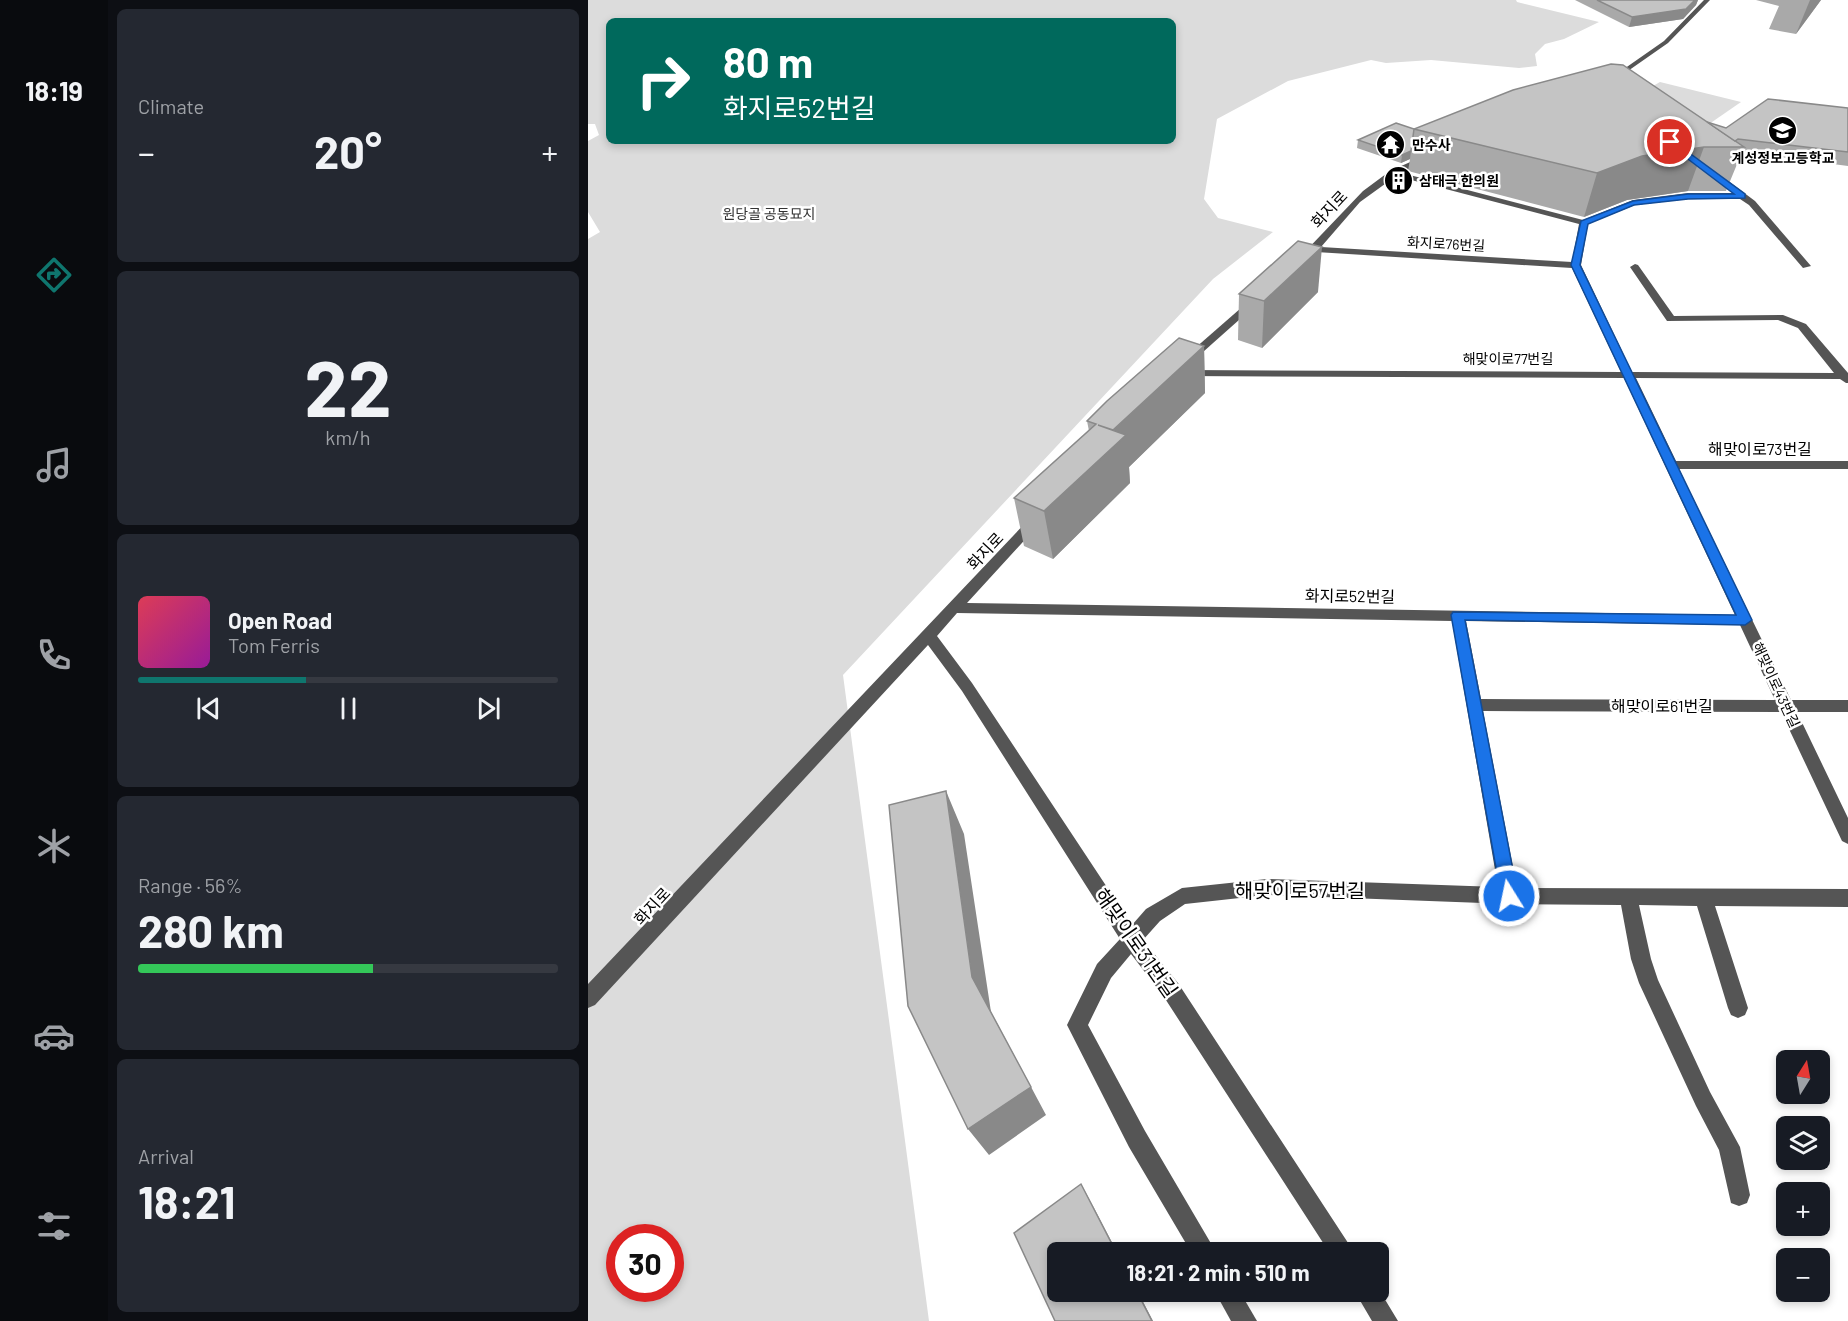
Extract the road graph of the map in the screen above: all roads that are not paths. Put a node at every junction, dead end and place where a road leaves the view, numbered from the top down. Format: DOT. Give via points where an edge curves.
graph roads {
  1 [pos="1707,0"];
  2 [pos="1599,89"];
  3 [pos="1442,150"];
  4 [pos="1704,167"];
  5 [pos="1393,172"];
  6 [pos="1742,196"];
  7 [pos="1584,223"];
  8 [pos="1314,249"];
  9 [pos="1297,265"];
  10 [pos="1575,265"];
  11 [pos="1806,266"];
  12 [pos="1635,267"];
  13 [pos="1261,296"];
  14 [pos="1628,375"];
  15 [pos="1846,378"];
  16 [pos="1671,465"];
  17 [pos="1848,465"];
  18 [pos="1043,512"];
  19 [pos="954,608"];
  20 [pos="1458,615"];
  21 [pos="1745,620"];
  22 [pos="928,635"];
  23 [pos="1476,705"];
  24 [pos="1786,706"];
  25 [pos="1848,706"];
  26 [pos="1848,836"];
  27 [pos="1509,896"];
  28 [pos="1628,897"];
  29 [pos="1703,897"];
  30 [pos="1848,898"];
  31 [pos="1132,941"];
  32 [pos="588,998"];
  33 [pos="1738,1008"];
  34 [pos="1739,1196"];
  35 [pos="1198,1242"];
  36 [pos="1335,1242"];
  37 [pos="1233,1302"];
  38 [pos="1374,1302"];
  39 [pos="1245,1321"];
  40 [pos="1386,1321"];
  1 -- 2 [label="street" via="1666,42"];
  3 -- 5 [label="street, 화지로"];
  4 -- 6 [label="street"];
  5 -- 7 [label="street"];
  5 -- 8 [label="street, 화지로" via="1351,206"];
  6 -- 7 [label="street" via="1688,196 1633,203"];
  6 -- 11 [label="street"];
  7 -- 10 [label="street"];
  8 -- 9 [label="street, 화지로"];
  8 -- 10 [label="street, 화지로76번길"];
  10 -- 14 [label="street, 해맞이로43번길"];
  12 -- 15 [label="street, 해맞이로77번길" via="1671,319 1779,317 1802,326"];
  13 -- 14 [label="street, 해맞이로77번길" via="1173,373"];
  14 -- 15 [label="street, 해맞이로77번길"];
  14 -- 16 [label="street, 해맞이로43번길"];
  16 -- 17 [label="street, 해맞이로73번길"];
  16 -- 21 [label="street, 해맞이로43번길"];
  18 -- 19 [label="street, 화지로"];
  19 -- 20 [label="street, 화지로52번길"];
  19 -- 22 [label="street, 화지로"];
  20 -- 21 [label="street, 화지로52번길"];
  20 -- 23 [label="street"];
  21 -- 24 [label="street, 해맞이로43번길"];
  22 -- 31 [label="street, 해맞이로31번길" via="967,687"];
  22 -- 32 [label="street, 화지로"];
  23 -- 24 [label="street, 해맞이로61번길"];
  23 -- 27 [label="street"];
  24 -- 25 [label="street, 해맞이로61번길"];
  24 -- 26 [label="street, 해맞이로43번길"];
  27 -- 28 [label="street, 해맞이로57번길"];
  27 -- 31 [label="street, 해맞이로57번길" via="1268,887 1182,896 1153,915"];
  28 -- 29 [label="street, 해맞이로57번길"];
  28 -- 34 [label="street" via="1648,983 1729,1147"];
  29 -- 30 [label="street, 해맞이로57번길"];
  29 -- 33 [label="street"];
  31 -- 35 [label="street, 해맞이로57번길" via="1104,971 1077,1025 1137,1139"];
  31 -- 36 [label="street, 해맞이로31번길" via="1171,990"];
  37 -- 39 [label="street"];
  38 -- 40 [label="street"];
}
